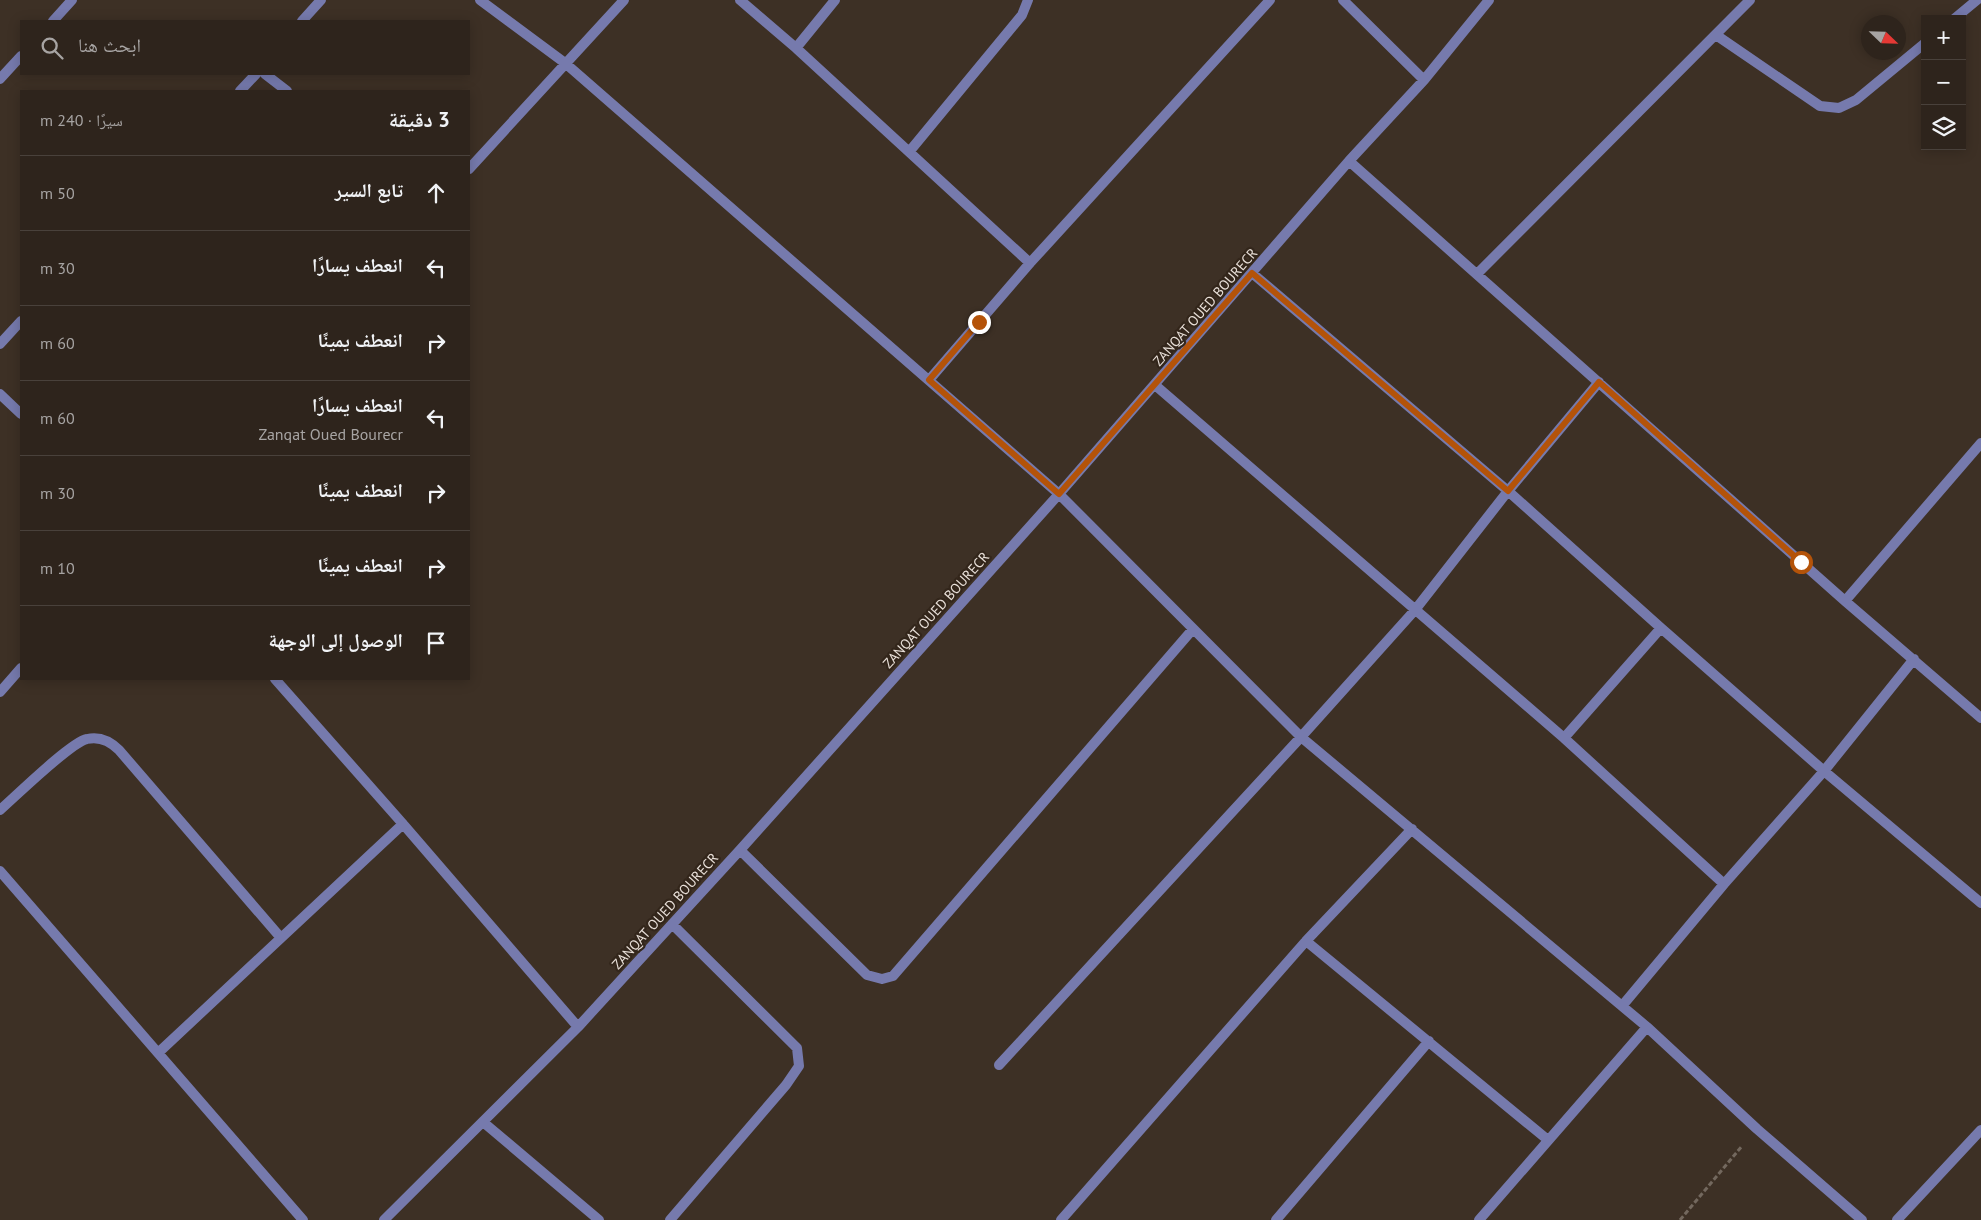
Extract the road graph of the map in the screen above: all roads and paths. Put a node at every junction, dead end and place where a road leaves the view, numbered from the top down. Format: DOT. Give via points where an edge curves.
graph roads {
  1 [pos="72,0"];
  2 [pos="321,0"];
  3 [pos="480,0"];
  4 [pos="624,0"];
  5 [pos="740,0"];
  6 [pos="835,0"];
  7 [pos="1028,0"];
  8 [pos="1270,0"];
  9 [pos="1343,0"];
  10 [pos="1489,0"];
  11 [pos="1750,0"];
  12 [pos="1977,0"];
  13 [pos="1959,15"];
  14 [pos="54,20"];
  15 [pos="303,20"];
  16 [pos="1716,35"];
  17 [pos="1921,46"];
  18 [pos="796,48"];
  19 [pos="20,57"];
  20 [pos="564,63"];
  21 [pos="255,75"];
  22 [pos="266,75"];
  23 [pos="0,79"];
  24 [pos="1424,80"];
  25 [pos="241,90"];
  26 [pos="286,90"];
  27 [pos="909,152"];
  28 [pos="1349,160"];
  29 [pos="470,168"];
  30 [pos="1030,264"];
  31 [pos="1252,273"];
  32 [pos="1477,274"];
  33 [pos="20,323"];
  34 [pos="0,344"];
  35 [pos="929,380"];
  36 [pos="1599,382"];
  37 [pos="1155,385"];
  38 [pos="0,394"];
  39 [pos="20,413"];
  40 [pos="1981,444"];
  41 [pos="1508,491"];
  42 [pos="1059,494"];
  43 [pos="1845,601"];
  44 [pos="1415,610"];
  45 [pos="1661,628"];
  46 [pos="1193,629"];
  47 [pos="1914,659"];
  48 [pos="20,669"];
  49 [pos="276,680"];
  50 [pos="0,692"];
  51 [pos="1981,718"];
  52 [pos="1301,737"];
  53 [pos="1564,738"];
  54 [pos="1824,770"];
  55 [pos="0,810"];
  56 [pos="404,824"];
  57 [pos="1412,829"];
  58 [pos="740,850"];
  59 [pos="0,871"];
  60 [pos="1724,884"];
  61 [pos="1981,903"];
  62 [pos="672,924"];
  63 [pos="282,938"];
  64 [pos="1306,941"];
  65 [pos="1622,1006"];
  66 [pos="578,1027"];
  67 [pos="1647,1027"];
  68 [pos="1429,1041"];
  69 [pos="158,1053"];
  70 [pos="999,1065"];
  71 [pos="483,1122"];
  72 [pos="1757,1129"];
  73 [pos="1981,1130"];
  74 [pos="1548,1140"];
  75 [pos="303,1220"];
  76 [pos="384,1220"];
  77 [pos="599,1220"];
  78 [pos="670,1220"];
  79 [pos="1061,1220"];
  80 [pos="1276,1220"];
  81 [pos="1479,1220"];
  82 [pos="1680,1220"];
  83 [pos="1862,1220"];
  84 [pos="1897,1220"];
  1 -- 14 [label="street"];
  2 -- 15 [label="street"];
  3 -- 20 [label="street"];
  4 -- 20 [label="street"];
  5 -- 18 [label="street"];
  6 -- 18 [label="street"];
  7 -- 27 [label="street" via="1022,15"];
  8 -- 30 [label="street"];
  9 -- 24 [label="street"];
  10 -- 24 [label="street, ZANQAT OUED BOURECR"];
  11 -- 16 [label="street"];
  12 -- 13 [label="street"];
  16 -- 17 [label="street" via="1820,106 1839,108 1856,100"];
  16 -- 32 [label="street"];
  18 -- 27 [label="street"];
  19 -- 23 [label="street"];
  20 -- 29 [label="street"];
  20 -- 35 [label="street"];
  21 -- 25 [label="street"];
  22 -- 26 [label="street"];
  24 -- 28 [label="street, ZANQAT OUED BOURECR"];
  27 -- 30 [label="street"];
  28 -- 31 [label="street, ZANQAT OUED BOURECR"];
  28 -- 32 [label="street"];
  30 -- 35 [label="street"];
  31 -- 37 [label="street, ZANQAT OUED BOURECR"];
  31 -- 41 [label="street"];
  32 -- 36 [label="street"];
  33 -- 34 [label="street"];
  35 -- 42 [label="street"];
  36 -- 41 [label="street"];
  36 -- 43 [label="street"];
  37 -- 42 [label="street, ZANQAT OUED BOURECR"];
  37 -- 44 [label="street"];
  38 -- 39 [label="street"];
  40 -- 43 [label="street"];
  41 -- 44 [label="street"];
  41 -- 45 [label="street"];
  42 -- 46 [label="street"];
  42 -- 58 [label="street, ZANQAT OUED BOURECR"];
  43 -- 47 [label="street"];
  44 -- 52 [label="street"];
  44 -- 53 [label="street"];
  45 -- 53 [label="street"];
  45 -- 54 [label="street"];
  46 -- 52 [label="street"];
  46 -- 58 [label="street" via="893,976 882,979 867,975"];
  47 -- 51 [label="street"];
  47 -- 54 [label="street"];
  48 -- 50 [label="street"];
  49 -- 56 [label="street"];
  52 -- 57 [label="street"];
  52 -- 70 [label="street"];
  53 -- 60 [label="street"];
  54 -- 60 [label="street"];
  54 -- 61 [label="street"];
  55 -- 63 [label="street" via="77,743 104,739 119,750"];
  56 -- 63 [label="street"];
  56 -- 66 [label="street"];
  57 -- 64 [label="street"];
  57 -- 65 [label="street"];
  58 -- 62 [label="street, ZANQAT OUED BOURECR"];
  59 -- 69 [label="street"];
  60 -- 65 [label="street"];
  62 -- 66 [label="street, ZANQAT OUED BOURECR"];
  62 -- 78 [label="street" via="797,1048 799,1066"];
  63 -- 69 [label="street"];
  64 -- 68 [label="street"];
  64 -- 79 [label="street"];
  65 -- 67 [label="street"];
  66 -- 71 [label="street, ZANQAT OUED BOURECR"];
  67 -- 72 [label="street"];
  67 -- 74 [label="street"];
  68 -- 74 [label="street"];
  68 -- 80 [label="street"];
  69 -- 75 [label="street"];
  71 -- 76 [label="street, ZANQAT OUED BOURECR"];
  71 -- 77 [label="street"];
  72 -- 82 [label="path"];
  72 -- 83 [label="street"];
  73 -- 84 [label="street"];
  74 -- 81 [label="street"];
}
